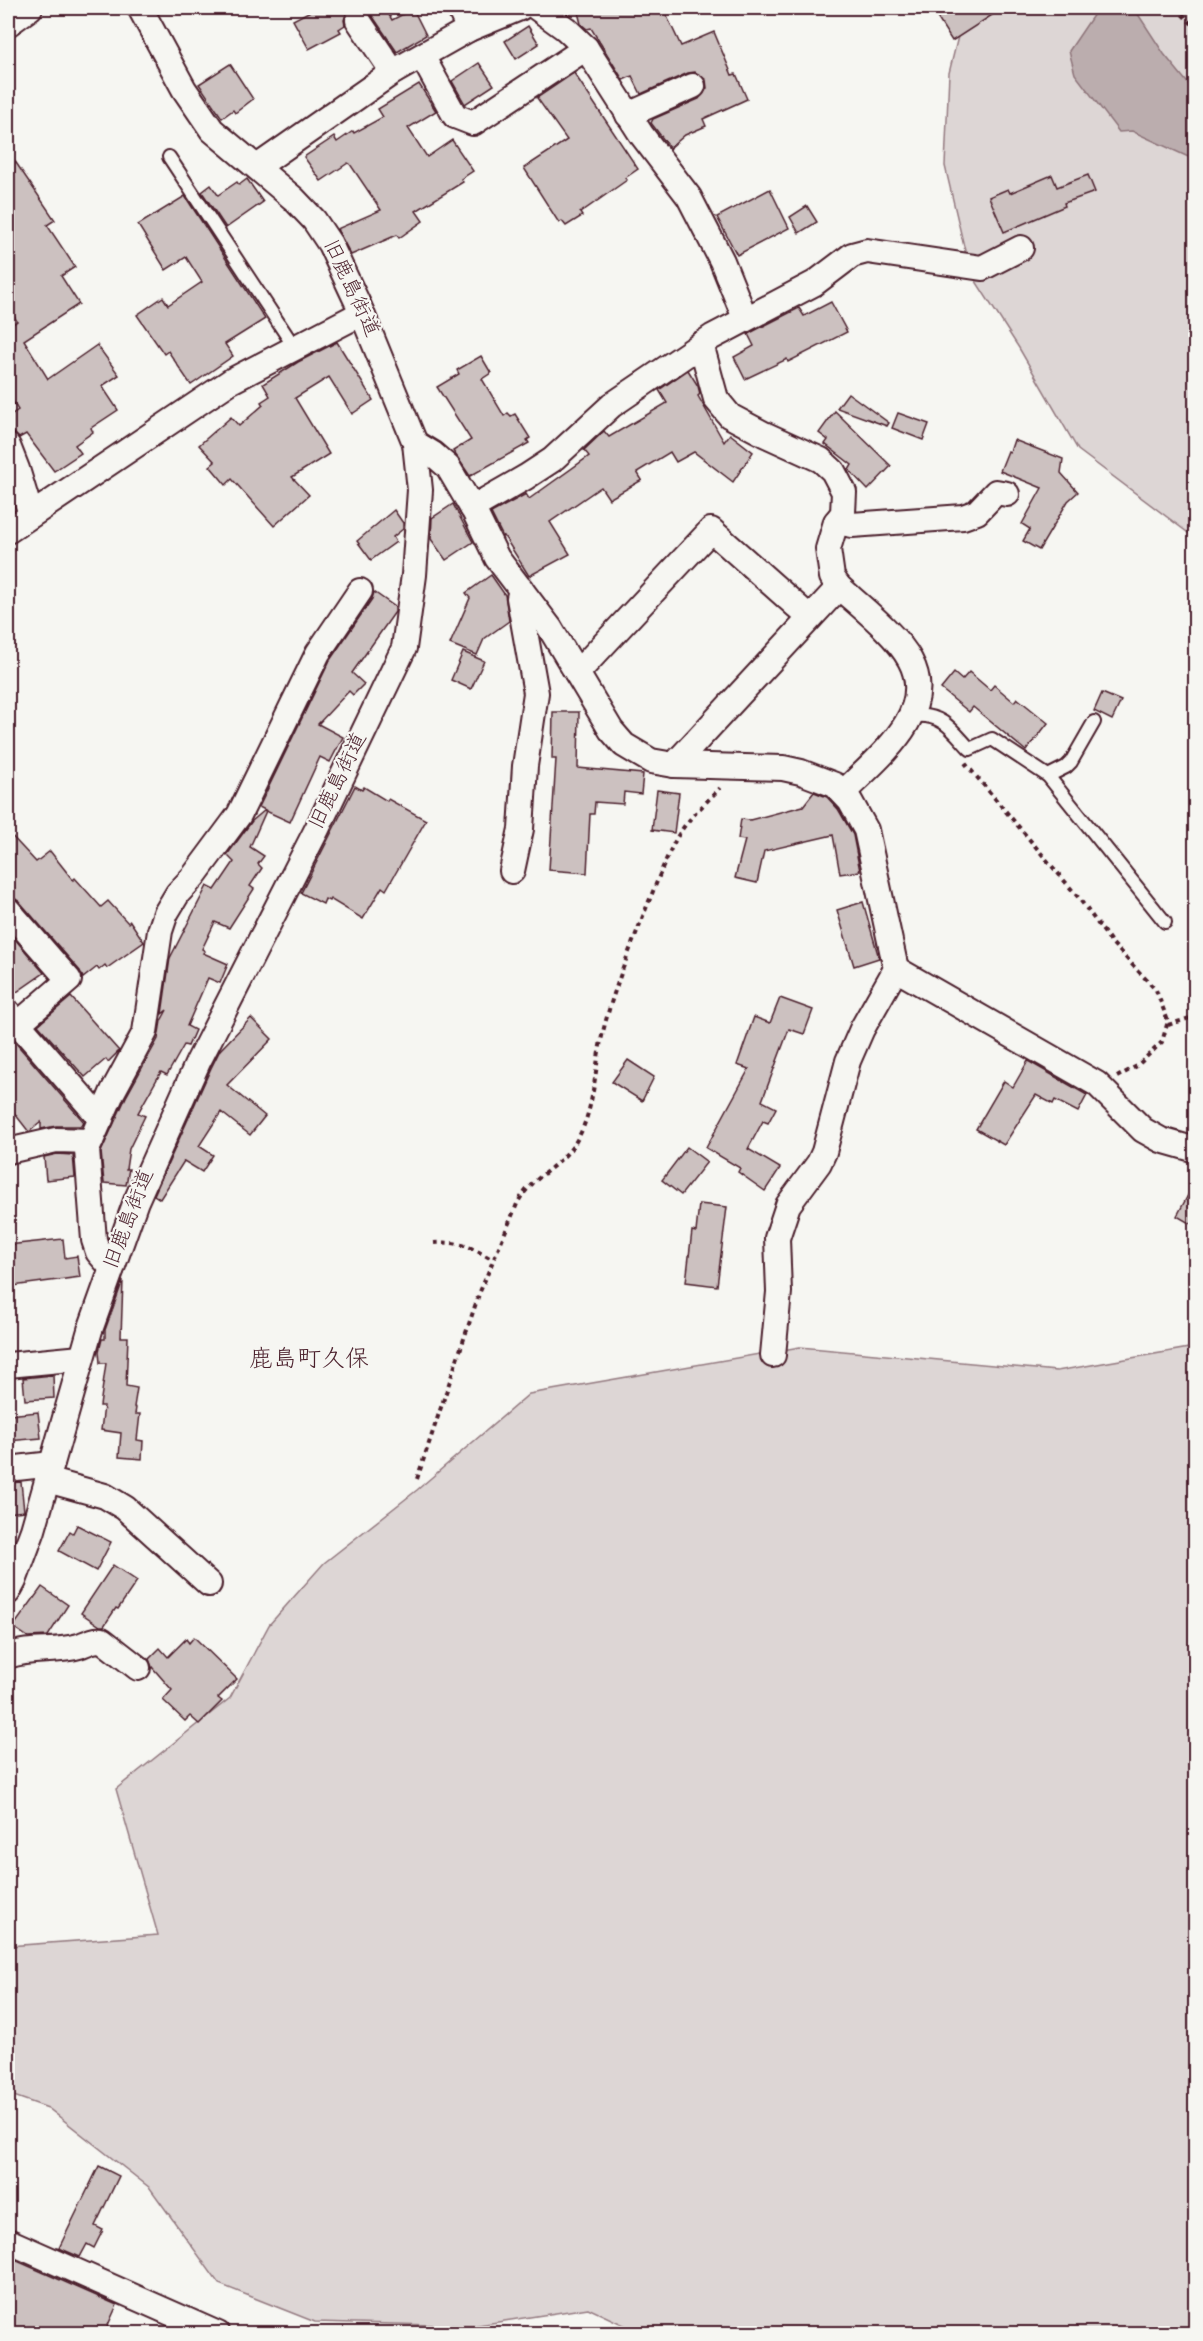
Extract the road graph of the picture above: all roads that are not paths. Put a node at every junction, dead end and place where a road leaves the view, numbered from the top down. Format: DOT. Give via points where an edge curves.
graph roads {
  1 [pos="30,8"];
  2 [pos="140,8"];
  3 [pos="459,8"];
  4 [pos="520,8"];
  5 [pos="537,8"];
  6 [pos="358,20"];
  7 [pos="8,24"];
  8 [pos="469,29"];
  9 [pos="586,48"];
  10 [pos="422,56"];
  11 [pos="393,72"];
  12 [pos="693,86"];
  13 [pos="628,115"];
  14 [pos="169,157"];
  15 [pos="257,167"];
  16 [pos="1021,248"];
  17 [pos="362,313"];
  18 [pos="745,318"];
  19 [pos="702,344"];
  20 [pos="295,348"];
  21 [pos="415,443"];
  22 [pos="8,446"];
  23 [pos="1007,494"];
  24 [pos="472,508"];
  25 [pos="31,515"];
  26 [pos="836,522"];
  27 [pos="8,531"];
  28 [pos="839,587"];
  29 [pos="521,589"];
  30 [pos="360,591"];
  31 [pos="809,617"];
  32 [pos="577,673"];
  33 [pos="916,716"];
  34 [pos="1094,722"];
  35 [pos="674,765"];
  36 [pos="1048,777"];
  37 [pos="843,794"];
  38 [pos="512,871"];
  39 [pos="8,910"];
  40 [pos="1165,922"];
  41 [pos="896,969"];
  42 [pos="13,1018"];
  43 [pos="101,1119"];
  44 [pos="91,1141"];
  45 [pos="8,1150"];
  46 [pos="1196,1150"];
  47 [pos="112,1268"];
  48 [pos="773,1355"];
  49 [pos="81,1358"];
  50 [pos="8,1365"];
  51 [pos="8,1469"];
  52 [pos="50,1472"];
  53 [pos="209,1584"];
  54 [pos="8,1592"];
  55 [pos="8,1656"];
  56 [pos="138,1668"];
  57 [pos="8,2241"];
  58 [pos="218,2334"];
  1 -- 7 [label="street"];
  2 -- 15 [label="street, 旧鹿島街道" via="184,89 212,130"];
  3 -- 8 [label="street"];
  4 -- 8 [label="street"];
  5 -- 9 [label="street"];
  6 -- 11 [label="street"];
  8 -- 10 [label="street"];
  9 -- 10 [label="street" via="473,123 455,116"];
  9 -- 13 [label="street"];
  10 -- 11 [label="street"];
  11 -- 15 [label="street"];
  12 -- 13 [label="street"];
  13 -- 18 [label="street" via="689,197 722,261"];
  14 -- 20 [label="lane"];
  15 -- 17 [label="street, 旧鹿島街道" via="314,220 330,244"];
  16 -- 18 [label="street" via="982,268 867,251 852,255 815,283"];
  17 -- 20 [label="street"];
  17 -- 21 [label="street, 旧鹿島街道"];
  18 -- 19 [label="street"];
  19 -- 24 [label="street" via="612,405 552,460"];
  19 -- 26 [label="street" via="716,399 730,416 821,460 833,471 844,492 843,513"];
  20 -- 25 [label="street" via="231,381"];
  21 -- 24 [label="street" via="448,467"];
  21 -- 47 [label="street, 旧鹿島街道" via="420,490 404,648 318,829 198,1062 136,1202"];
  22 -- 25 [label="street"];
  23 -- 26 [label="street" via="996,492 977,512 963,517 852,525"];
  24 -- 29 [label="street" via="496,558"];
  25 -- 27 [label="street"];
  26 -- 28 [label="street" via="828,549 832,577"];
  28 -- 31 [label="street"];
  28 -- 37 [label="street" via="898,643 919,683 916,706 908,722"];
  29 -- 32 [label="street"];
  29 -- 38 [label="street" via="519,598 536,693 521,829"];
  30 -- 43 [label="street" via="318,653 239,815 166,913 145,1032"];
  31 -- 32 [label="street" via="711,530"];
  31 -- 35 [label="street"];
  32 -- 35 [label="street" via="624,745 651,761"];
  33 -- 36 [label="lane" via="939,718 970,749 992,739"];
  34 -- 36 [label="lane" via="1071,762"];
  35 -- 37 [label="street" via="783,768 835,785"];
  36 -- 40 [label="lane"];
  37 -- 41 [label="street" via="866,830"];
  39 -- 42 [label="street" via="69,980"];
  41 -- 46 [label="street" via="1099,1086 1143,1130 1161,1140"];
  41 -- 48 [label="street" via="848,1061 824,1152 788,1205 777,1238 779,1292"];
  42 -- 43 [label="street"];
  43 -- 44 [label="street"];
  44 -- 45 [label="street" via="56,1140"];
  44 -- 47 [label="street" via="87,1156 94,1240 98,1252"];
  47 -- 49 [label="street, 旧鹿島街道"];
  49 -- 50 [label="street"];
  49 -- 52 [label="street, 旧鹿島街道"];
  51 -- 52 [label="street"];
  52 -- 53 [label="street" via="125,1508"];
  52 -- 54 [label="street, 旧鹿島街道" via="33,1530"];
  55 -- 56 [label="street" via="22,1651 64,1649 96,1639"];
  57 -- 58 [label="street"];
}
